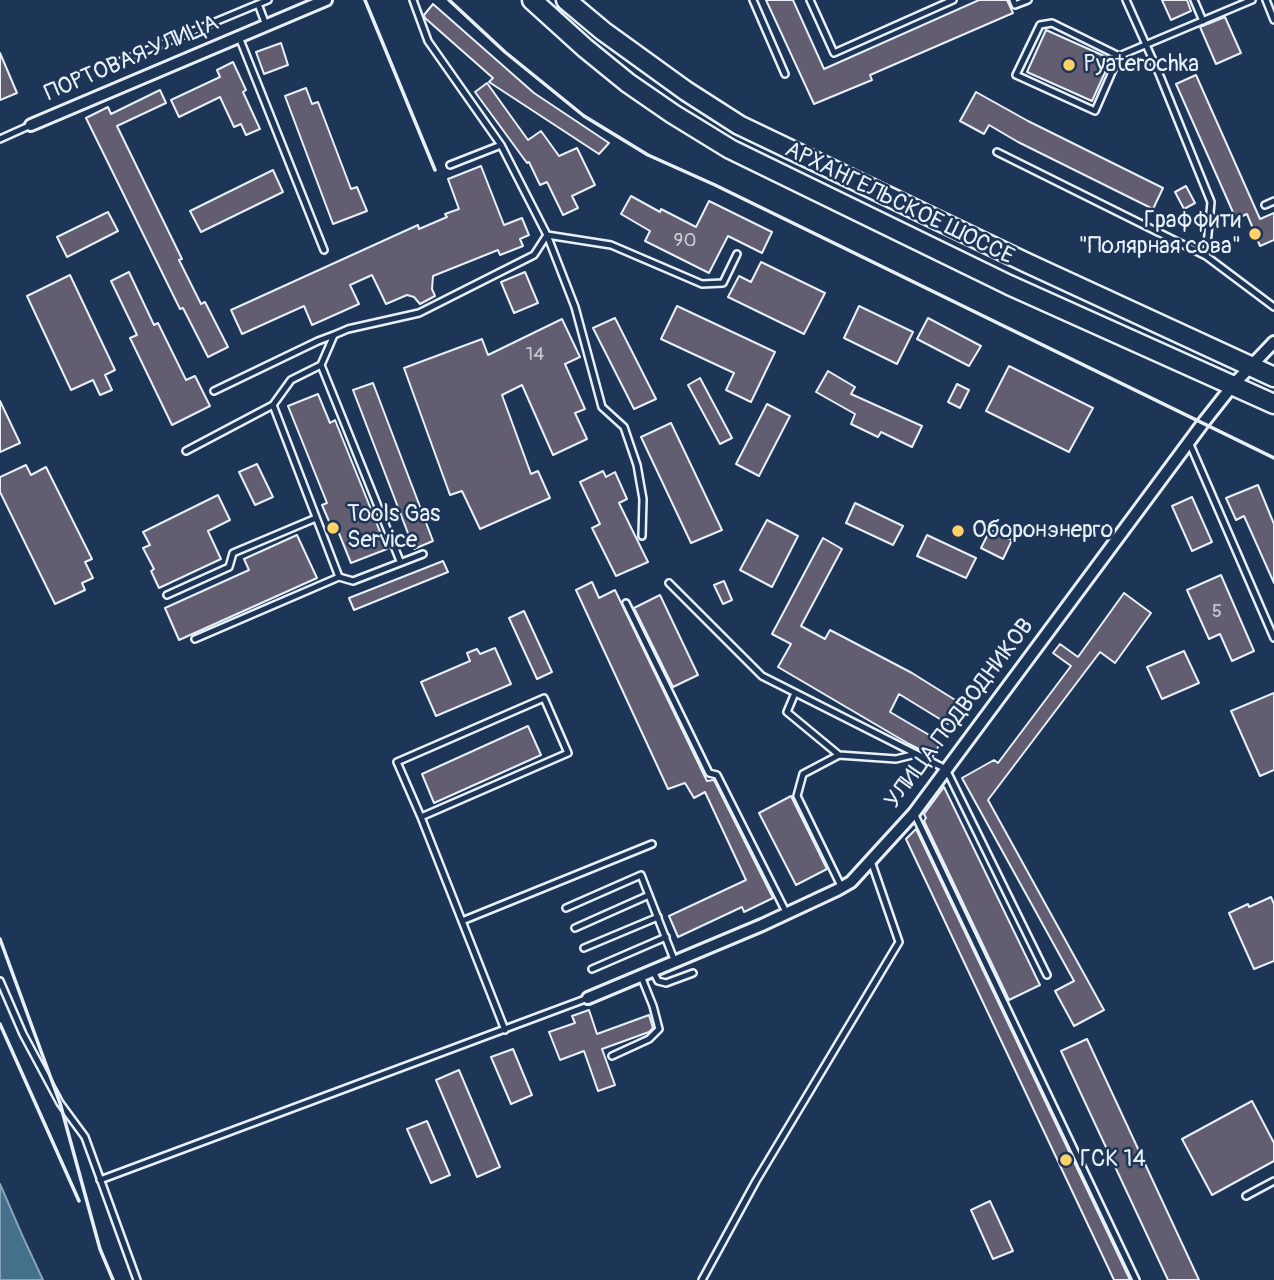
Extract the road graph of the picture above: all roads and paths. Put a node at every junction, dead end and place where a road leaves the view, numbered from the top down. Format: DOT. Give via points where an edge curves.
graph roads {
  1 [pos="268,0"];
  2 [pos="326,0"];
  3 [pos="413,0"];
  4 [pos="532,0"];
  5 [pos="566,0"];
  6 [pos="753,0"];
  7 [pos="810,0"];
  8 [pos="953,0"];
  9 [pos="1013,0"];
  10 [pos="1028,0"];
  11 [pos="1126,0"];
  12 [pos="1194,0"];
  13 [pos="1252,0"];
  14 [pos="1266,0"];
  15 [pos="258,4"];
  16 [pos="1274,20"];
  17 [pos="1203,21"];
  18 [pos="266,25"];
  19 [pos="239,37"];
  20 [pos="1146,46"];
  21 [pos="1119,56"];
  22 [pos="109,66"];
  23 [pos="785,74"];
  24 [pos="31,125"];
  25 [pos="0,139"];
  26 [pos="501,145"];
  27 [pos="997,152"];
  28 [pos="450,165"];
  29 [pos="1274,201"];
  30 [pos="1265,205"];
  31 [pos="547,235"];
  32 [pos="324,250"];
  33 [pos="737,254"];
  34 [pos="1206,256"];
  35 [pos="1274,307"];
  36 [pos="334,335"];
  37 [pos="1274,342"];
  38 [pos="321,365"];
  39 [pos="1251,366"];
  40 [pos="1274,377"];
  41 [pos="1233,385"];
  42 [pos="214,391"];
  43 [pos="1274,404"];
  44 [pos="273,405"];
  45 [pos="1189,442"];
  46 [pos="186,451"];
  47 [pos="316,518"];
  48 [pos="642,536"];
  49 [pos="423,554"];
  50 [pos="401,561"];
  51 [pos="339,577"];
  52 [pos="668,583"];
  53 [pos="167,595"];
  54 [pos="626,603"];
  55 [pos="1274,638"];
  56 [pos="195,639"];
  57 [pos="795,693"];
  58 [pos="916,754"];
  59 [pos="839,755"];
  60 [pos="946,769"];
  61 [pos="914,813"];
  62 [pos="421,817"];
  63 [pos="652,844"];
  64 [pos="871,861"];
  65 [pos="842,888"];
  66 [pos="649,895"];
  67 [pos="566,908"];
  68 [pos="787,914"];
  69 [pos="657,917"];
  70 [pos="462,922"];
  71 [pos="575,928"];
  72 [pos="666,937"];
  73 [pos="584,948"];
  74 [pos="675,962"];
  75 [pos="592,969"];
  76 [pos="653,971"];
  77 [pos="693,973"];
  78 [pos="1047,975"];
  79 [pos="641,976"];
  80 [pos="0,981"];
  81 [pos="589,998"];
  82 [pos="505,1030"];
  83 [pos="612,1056"];
  84 [pos="100,1180"];
  85 [pos="1274,1181"];
  86 [pos="1246,1196"];
  87 [pos="137,1280"];
  88 [pos="702,1280"];
  89 [pos="1136,1280"];
  1 -- 15 [label="lane"];
  2 -- 18 [label="street, ПОРТОВАЯ УЛИЦА"];
  3 -- 26 [label="lane" via="428,41"];
  4 -- 41 [label="main road, АРХАНГЕЛЬСКОЕ ШОССЕ" via="628,83 730,149 1009,285"];
  5 -- 39 [label="main road, АРХАНГЕЛЬСКОЕ ШОССЕ" via="613,39 739,125"];
  6 -- 23 [label="lane"];
  7 -- 8 [label="lane" via="834,52"];
  9 -- 10 [label="lane" via="1015,5"];
  11 -- 20 [label="lane"];
  12 -- 17 [label="lane"];
  13 -- 17 [label="lane"];
  14 -- 16 [label="lane"];
  15 -- 18 [label="lane"];
  15 -- 22 [label="lane"];
  17 -- 20 [label="lane"];
  18 -- 19 [label="street, ПОРТОВАЯ УЛИЦА"];
  19 -- 24 [label="street, ПОРТОВАЯ УЛИЦА"];
  19 -- 32 [label="lane"];
  20 -- 21 [label="lane"];
  20 -- 34 [label="lane" via="1211,202"];
  21 -- 21 [label="lane" via="1095,111 1016,75 1040,25 1052,23"];
  24 -- 25 [label="lane"];
  26 -- 28 [label="lane"];
  26 -- 31 [label="lane"];
  27 -- 34 [label="lane"];
  29 -- 30 [label="lane"];
  31 -- 33 [label="lane" via="611,245 702,285 723,283"];
  31 -- 36 [label="lane" via="534,255 419,313"];
  31 -- 48 [label="lane" via="575,307 603,407 624,427 637,465 643,499"];
  34 -- 35 [label="lane"];
  36 -- 38 [label="lane"];
  36 -- 42 [label="lane"];
  37 -- 39 [label="street, УЛИЦА ПОДВОДНИКОВ"];
  38 -- 44 [label="lane" via="291,380"];
  38 -- 50 [label="lane"];
  39 -- 40 [label="main road, АРХАНГЕЛЬСКОЕ ШОССЕ"];
  39 -- 41 [label="street, УЛИЦА ПОДВОДНИКОВ"];
  41 -- 43 [label="main road, АРХАНГЕЛЬСКОЕ ШОССЕ"];
  41 -- 45 [label="street, УЛИЦА ПОДВОДНИКОВ"];
  44 -- 46 [label="lane"];
  44 -- 47 [label="lane"];
  45 -- 55 [label="lane"];
  45 -- 60 [label="street, УЛИЦА ПОДВОДНИКОВ"];
  47 -- 51 [label="lane"];
  47 -- 53 [label="lane" via="233,553 229,567"];
  49 -- 50 [label="lane"];
  50 -- 51 [label="lane" via="353,582"];
  51 -- 56 [label="lane"];
  52 -- 57 [label="lane" via="762,676"];
  54 -- 68 [label="lane" via="709,773 717,775"];
  57 -- 58 [label="lane"];
  57 -- 59 [label="lane" via="787,712"];
  58 -- 59 [label="lane" via="896,759"];
  58 -- 60 [label="lane"];
  59 -- 65 [label="lane" via="803,774 797,796"];
  60 -- 61 [label="street, УЛИЦА ПОДВОДНИКОВ"];
  60 -- 78 [label="lane"];
  61 -- 64 [label="street, УЛИЦА ПОДВОДНИКОВ"];
  61 -- 89 [label="lane"];
  62 -- 62 [label="lane" via="568,753 544,698 397,762"];
  62 -- 70 [label="lane"];
  63 -- 70 [label="lane"];
  64 -- 65 [label="street, УЛИЦА ПОДВОДНИКОВ"];
  64 -- 88 [label="lane" via="900,942"];
  65 -- 68 [label="street, УЛИЦА ПОДВОДНИКОВ"];
  66 -- 67 [label="lane" via="641,875"];
  66 -- 69 [label="lane"];
  66 -- 71 [label="lane"];
  68 -- 74 [label="street, УЛИЦА ПОДВОДНИКОВ"];
  69 -- 72 [label="lane"];
  69 -- 73 [label="lane"];
  70 -- 82 [label="lane"];
  72 -- 74 [label="lane"];
  72 -- 75 [label="lane"];
  74 -- 76 [label="street, УЛИЦА ПОДВОДНИКОВ"];
  76 -- 77 [label="lane" via="658,981 666,983"];
  76 -- 79 [label="street, УЛИЦА ПОДВОДНИКОВ"];
  79 -- 81 [label="street, УЛИЦА ПОДВОДНИКОВ"];
  79 -- 83 [label="lane" via="659,1029 649,1039"];
  80 -- 84 [label="lane" via="60,1103 85,1137"];
  81 -- 82 [label="lane"];
  82 -- 84 [label="lane"];
  84 -- 87 [label="lane"];
  85 -- 86 [label="lane"];
}
